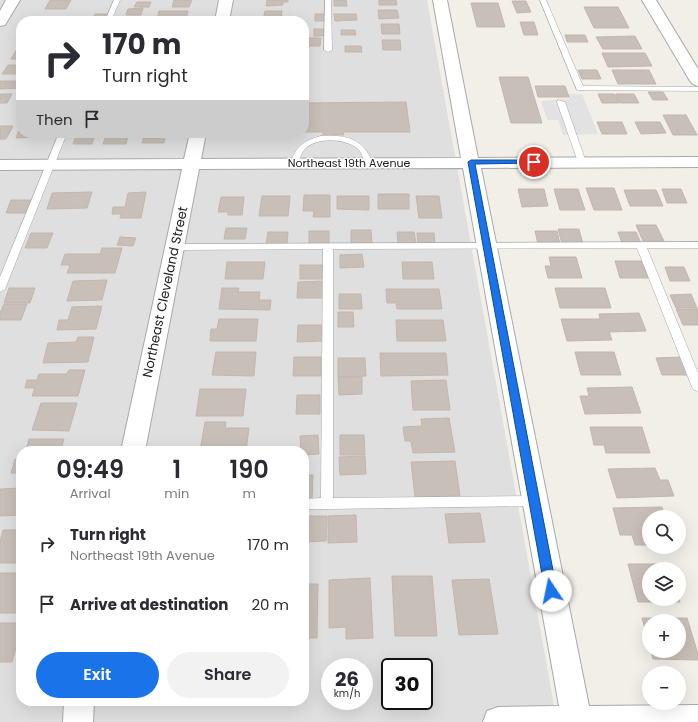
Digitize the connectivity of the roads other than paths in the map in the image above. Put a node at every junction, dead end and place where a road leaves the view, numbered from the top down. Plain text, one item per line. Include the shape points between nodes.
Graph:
1 (13, 0) edge
2 (117, 0) edge
3 (226, 0) edge
4 (328, 0) edge
5 (440, 0) edge
6 (543, 0) edge
7 (649, 0) edge
8 (110, 16) edge
9 (223, 16) edge
10 (0, 22) edge
11 (328, 50) dead end
12 (698, 81) edge
13 (698, 89) edge
14 (561, 102) dead end
15 (60, 138) edge
16 (197, 138) edge
17 (471, 162) junction
18 (582, 162) junction
19 (698, 162) edge
20 (192, 164) junction
21 (294, 164) junction
22 (369, 164) junction
23 (0, 165) edge
24 (49, 165) junction
25 (698, 245) edge
26 (641, 246) junction
27 (173, 247) junction
28 (328, 247) junction
29 (487, 247) junction
30 (0, 288) edge
31 (698, 387) edge
32 (134, 446) edge
33 (534, 501) junction
34 (309, 504) edge
35 (327, 504) junction
36 (79, 706) edge
37 (698, 720) edge
38 (577, 721) edge
39 (78, 722) edge
40 (498, 722) edge

1 - 10 street
2 - 8 lane
3 - 9 street
4 - 11 lane
5 - 17 street
6 - 13 lane via 580,88
7 - 12 street
14 - 18 lane
15 - 24 lane
16 - 20 street, Northeast Cleveland Street
17 - 18 street, Northeast 19th Avenue
17 - 22 street, Northeast 19th Avenue
17 - 29 street
18 - 19 street, Northeast 19th Avenue
20 - 21 street, Northeast 19th Avenue
20 - 24 street, Northeast 19th Avenue
20 - 27 street, Northeast Cleveland Street
21 - 22 street, Northeast 19th Avenue
21 - 22 lane via 301,148 309,143 341,138 362,148
23 - 24 street, Northeast 19th Avenue
24 - 30 lane
25 - 26 lane
26 - 29 lane
26 - 31 lane
27 - 28 lane
27 - 32 street, Northeast Cleveland Street
28 - 29 lane
28 - 35 lane
29 - 33 street
33 - 35 lane
33 - 38 street
34 - 35 lane
36 - 39 street
37 - 38 street
38 - 40 street

